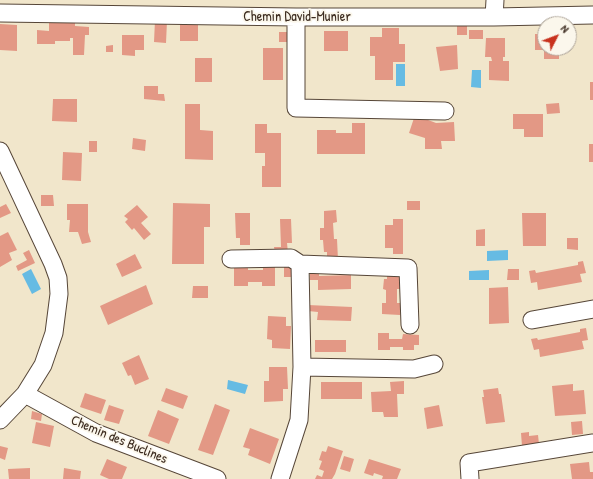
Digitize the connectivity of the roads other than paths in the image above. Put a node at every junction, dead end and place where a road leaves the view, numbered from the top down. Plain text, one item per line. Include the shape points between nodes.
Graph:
1 (495, 0) edge
2 (0, 13) edge
3 (593, 15) edge
4 (296, 17) junction
5 (494, 17) junction
6 (445, 111) dead end
7 (0, 151) edge
8 (231, 258) dead end
9 (300, 264) junction
10 (593, 309) edge
11 (532, 320) dead end
12 (410, 326) dead end
13 (434, 364) dead end
14 (302, 367) junction
15 (25, 394) junction
16 (0, 420) edge
17 (593, 443) edge
18 (217, 479) edge
19 (280, 479) edge
20 (470, 479) edge

1 - 5 street
2 - 4 street, Chemin David-Munier
3 - 5 street, Chemin David-Munier
4 - 5 street, Chemin David-Munier
4 - 6 street via 296,108
7 - 15 street via 53,264 59,285 58,312 52,340 43,365
8 - 9 street via 292,258
9 - 12 street via 408,268
9 - 14 street
10 - 11 street
13 - 14 street via 414,369
14 - 19 street via 299,420
15 - 16 street
15 - 18 street, Chemin des Buclines via 96,433
17 - 20 street via 469,463

